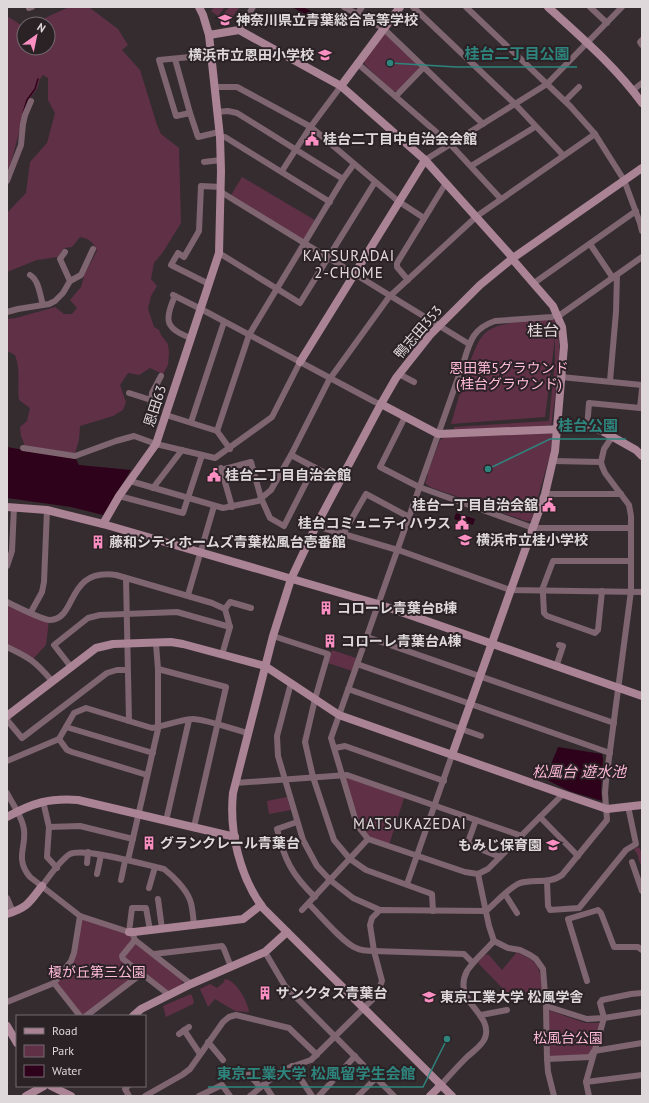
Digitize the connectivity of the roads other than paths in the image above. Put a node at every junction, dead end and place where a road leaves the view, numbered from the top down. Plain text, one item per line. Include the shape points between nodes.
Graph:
1 (29, 7) edge
2 (32, 7) edge
3 (200, 7) edge
4 (253, 7) edge
5 (344, 7) edge
6 (362, 7) edge
7 (400, 7) edge
8 (413, 7) edge
9 (466, 7) edge
10 (548, 7) edge
11 (590, 7) edge
12 (622, 7) edge
13 (357, 14) junction
14 (606, 23) junction
15 (383, 28) junction
16 (240, 30) junction
17 (209, 35) junction
18 (642, 40) edge
19 (587, 43) junction
20 (642, 45) edge
21 (211, 55) junction
22 (175, 59) junction
23 (357, 63) junction
24 (424, 67) junction
25 (642, 83) edge
26 (547, 84) junction
27 (341, 86) junction
28 (215, 87) junction
29 (579, 87) dead end
30 (633, 90) junction
31 (396, 96) junction
32 (31, 101) dead end
33 (565, 101) junction
34 (642, 103) edge
35 (515, 104) junction
36 (190, 112) junction
37 (217, 112) junction
38 (483, 124) junction
39 (535, 126) junction
40 (311, 127) junction
41 (595, 134) junction
42 (220, 135) junction
43 (450, 144) junction
44 (296, 150) junction
45 (563, 155) junction
46 (207, 160) dead end
47 (221, 160) junction
48 (425, 160) junction
49 (354, 164) junction
50 (471, 166) junction
51 (642, 168) edge
52 (282, 171) junction
53 (343, 179) junction
54 (624, 180) junction
55 (7, 181) edge
56 (375, 182) junction
57 (446, 182) junction
58 (221, 190) junction
59 (501, 199) junction
60 (398, 201) junction
61 (330, 202) junction
62 (636, 211) junction
63 (477, 216) junction
64 (424, 218) junction
65 (642, 231) edge
66 (305, 243) junction
67 (590, 244) junction
68 (93, 249) dead end
69 (65, 252) dead end
70 (219, 254) junction
71 (642, 257) edge
72 (328, 258) junction
73 (513, 258) junction
74 (354, 274) junction
75 (30, 275) dead end
76 (615, 276) junction
77 (408, 280) junction
78 (70, 281) junction
79 (534, 283) junction
80 (209, 284) junction
81 (277, 290) junction
82 (391, 296) junction
83 (43, 306) junction
84 (201, 309) junction
85 (7, 312) edge
86 (557, 314) junction
87 (224, 322) junction
88 (439, 325) junction
89 (249, 335) junction
90 (191, 338) junction
91 (469, 344) junction
92 (300, 362) junction
93 (399, 374) junction
94 (161, 376) dead end
95 (561, 377) junction
96 (332, 379) junction
97 (610, 381) junction
98 (414, 382) dead end
99 (642, 385) edge
100 (642, 389) edge
101 (129, 394) dead end
102 (151, 400) junction
103 (381, 404) junction
104 (166, 415) junction
105 (405, 417) junction
106 (191, 422) junction
107 (147, 423) dead end
108 (587, 428) junction
109 (556, 429) junction
110 (217, 431) junction
111 (438, 434) junction
112 (612, 437) junction
113 (156, 444) junction
114 (23, 448) dead end
115 (230, 449) junction
116 (182, 450) junction
117 (642, 454) edge
118 (202, 455) junction
119 (291, 455) junction
120 (553, 461) junction
121 (601, 462) junction
122 (314, 467) junction
123 (340, 480) junction
124 (130, 481) junction
125 (419, 487) junction
126 (153, 488) junction
127 (545, 494) junction
128 (621, 494) junction
129 (119, 496) junction
130 (261, 498) junction
131 (188, 499) junction
132 (214, 506) junction
133 (11, 507) edge
134 (232, 508) junction
135 (47, 510) junction
136 (409, 516) junction
137 (103, 524) junction
138 (316, 526) junction
139 (533, 528) junction
140 (631, 528) junction
141 (343, 534) junction
142 (397, 550) junction
143 (200, 552) junction
144 (631, 561) junction
145 (7, 566) edge
146 (126, 578) junction
147 (291, 579) junction
148 (510, 590) junction
149 (542, 590) junction
150 (602, 591) junction
151 (631, 591) junction
152 (642, 592) edge
153 (188, 595) junction
154 (7, 602) edge
155 (378, 604) junction
156 (251, 608) dead end
157 (225, 609) junction
158 (31, 612) junction
159 (126, 614) junction
160 (230, 627) junction
161 (273, 636) junction
162 (367, 637) junction
163 (127, 644) junction
164 (156, 644) junction
165 (492, 644) junction
166 (563, 646) dead end
167 (7, 647) edge
168 (222, 655) junction
169 (357, 664) junction
170 (71, 666) junction
171 (265, 666) junction
172 (556, 666) junction
173 (158, 669) junction
174 (127, 670) junction
175 (480, 677) junction
176 (52, 681) junction
177 (291, 683) junction
178 (618, 687) junction
179 (348, 690) junction
180 (642, 696) edge
181 (315, 699) junction
182 (470, 705) junction
183 (339, 715) junction
184 (7, 716) edge
185 (7, 720) edge
186 (189, 720) junction
187 (129, 721) junction
188 (614, 723) junction
189 (217, 725) junction
190 (66, 727) junction
191 (158, 727) junction
192 (461, 729) junction
193 (247, 734) junction
194 (481, 736) dead end
195 (59, 739) junction
196 (335, 748) junction
197 (153, 753) junction
198 (610, 753) junction
199 (452, 755) junction
200 (7, 761) edge
201 (148, 775) junction
202 (342, 776) junction
203 (313, 777) junction
204 (284, 779) junction
205 (444, 781) junction
206 (235, 783) junction
207 (7, 793) edge
208 (563, 794) junction
209 (43, 802) junction
210 (642, 805) edge
211 (435, 806) junction
212 (628, 806) junction
213 (606, 809) junction
214 (17, 812) junction
215 (139, 814) junction
216 (7, 817) edge
217 (540, 817) junction
218 (476, 820) junction
219 (166, 821) junction
220 (297, 822) junction
221 (194, 826) junction
222 (50, 827) junction
223 (235, 836) junction
224 (522, 836) junction
225 (133, 839) junction
226 (368, 839) junction
227 (88, 852) junction
228 (101, 855) junction
229 (418, 856) junction
230 (500, 856) junction
231 (578, 856) junction
232 (350, 859) junction
233 (126, 860) junction
234 (632, 862) dead end
235 (87, 863) dead end
236 (155, 867) junction
237 (57, 868) junction
238 (97, 874) dead end
239 (478, 874) junction
240 (121, 880) dead end
241 (330, 880) junction
242 (547, 881) junction
243 (407, 884) junction
244 (42, 886) junction
245 (149, 888) dead end
246 (642, 891) edge
247 (505, 894) junction
248 (315, 897) junction
249 (7, 898) edge
250 (158, 899) dead end
251 (308, 904) junction
252 (261, 905) junction
253 (302, 910) dead end
254 (380, 910) junction
255 (486, 911) junction
256 (433, 912) junction
257 (10, 913) edge
258 (517, 913) dead end
259 (80, 916) junction
260 (194, 925) junction
261 (162, 929) junction
262 (150, 930) junction
263 (129, 932) junction
264 (287, 932) junction
265 (135, 940) junction
266 (494, 941) junction
267 (642, 950) edge
268 (374, 951) junction
269 (265, 952) junction
270 (154, 954) junction
271 (473, 963) junction
272 (231, 967) junction
273 (141, 974) junction
274 (587, 981) dead end
275 (54, 983) junction
276 (191, 984) junction
277 (642, 993) edge
278 (169, 995) junction
279 (7, 1002) edge
280 (546, 1006) junction
281 (364, 1008) junction
282 (507, 1010) dead end
283 (642, 1012) edge
284 (79, 1015) edge
285 (87, 1015) edge
286 (133, 1015) edge
287 (481, 1015) junction
288 (604, 1018) junction
289 (7, 1026) edge
290 (184, 1030) dead end
291 (335, 1037) junction
292 (16, 1041) edge
293 (208, 1042) junction
294 (642, 1043) edge
295 (594, 1051) junction
296 (200, 1054) junction
297 (317, 1055) junction
298 (355, 1056) junction
299 (546, 1059) junction
300 (224, 1060) dead end
301 (292, 1066) junction
302 (249, 1074) dead end
303 (642, 1075) edge
304 (376, 1078) junction
305 (586, 1082) junction
306 (441, 1085) junction
307 (262, 1086) junction
308 (42, 1087) edge
309 (54, 1087) edge
310 (126, 1087) edge
311 (26, 1096) edge
312 (72, 1096) edge
313 (129, 1096) edge
314 (145, 1096) edge
315 (199, 1096) edge
316 (230, 1096) edge
317 (250, 1096) edge
318 (272, 1096) edge
319 (312, 1096) edge
320 (319, 1096) edge
321 (358, 1096) edge
322 (394, 1096) edge
323 (430, 1096) edge
324 (452, 1096) edge
325 (554, 1096) edge
326 (589, 1096) edge

1 - 2 street
3 - 17 street, 恩田63
4 - 16 street
5 - 13 street
6 - 13 street
7 - 15 street
8 - 35 street
9 - 26 street
10 - 19 street
11 - 14 street
12 - 14 street
13 - 15 street
14 - 19 street
15 - 23 street
15 - 24 street
16 - 17 street
16 - 27 street
17 - 21 street, 恩田63
18 - 20 street
19 - 26 street
19 - 30 street
21 - 22 street
21 - 28 street, 恩田63
22 - 36 street
22 - 36 street via 159,60 176,116
23 - 27 street
23 - 31 street
24 - 31 street
24 - 38 street
25 - 30 street
26 - 33 street
26 - 35 street
27 - 40 street
27 - 48 street
28 - 37 street, 恩田63
28 - 40 street via 237,87
29 - 33 street
30 - 34 street
31 - 43 street
32 - 55 street via 23,124 21,146
33 - 41 street
35 - 38 street
35 - 39 street
36 - 42 street via 198,137
37 - 42 street, 恩田63
37 - 44 street via 228,111 237,114
38 - 43 street
39 - 45 street
39 - 50 street
40 - 44 street
40 - 49 street
41 - 45 street
41 - 54 street
42 - 47 street, 恩田63
42 - 52 street
43 - 48 street
43 - 50 street
44 - 52 street
44 - 53 street
45 - 59 street
46 - 47 street
47 - 58 street, 恩田63
48 - 57 street
48 - 60 street
49 - 53 street
49 - 56 street
50 - 59 street
51 - 54 street, 鴨志田353 / 鴨志田353
52 - 61 street
53 - 61 street
54 - 62 street
54 - 73 street, 鴨志田353 / 鴨志田353
56 - 60 street
56 - 72 street
57 - 63 street
57 - 64 street
58 - 66 street
58 - 70 street, 恩田63
58 - 80 street via 201,186 199,231 184,257 178,253 171,265
59 - 63 street
60 - 64 street
60 - 74 street
61 - 66 street
62 - 65 street
62 - 67 street
63 - 73 street
63 - 77 street
64 - 77 street via 396,263
66 - 72 street
66 - 81 street
67 - 76 street
67 - 79 street
68 - 78 street via 81,275
69 - 78 street via 60,259
70 - 80 street, 恩田63
70 - 81 street
71 - 76 street
72 - 74 street
72 - 81 street via 300,303
73 - 79 street
73 - 88 street, 鴨志田353 / 鴨志田353 via 480,285
74 - 82 street
74 - 92 street
75 - 83 street via 34,277
76 - 86 street via 560,315
76 - 97 street via 616,312
77 - 82 street
78 - 83 street via 55,301
79 - 86 street
80 - 84 street, 恩田63 / 恩田63
81 - 89 street
82 - 88 street
82 - 96 street
83 - 85 street
84 - 87 street
84 - 90 street, 恩田63 / 恩田63
84 - 90 street via 174,296 169,311 171,327
86 - 91 street via 552,317 495,320 477,330
86 - 95 street via 563,340
87 - 89 street
87 - 106 street
88 - 91 street
88 - 93 street, 鴨志田353 / 鴨志田353
89 - 92 street
89 - 110 street
90 - 104 street, 恩田63 / 恩田63
91 - 111 street
92 - 96 street
92 - 115 street via 272,417
93 - 98 street
93 - 103 street, 鴨志田353 / 鴨志田353
94 - 102 street
95 - 97 street
95 - 109 street
96 - 103 street
96 - 119 street via 329,380
97 - 99 street
100 - 108 street via 640,408 589,403
101 - 102 street
102 - 107 street
103 - 105 street
103 - 123 street, 鴨志田353 / 鴨志田353
104 - 106 street
104 - 113 street, 恩田63 / 恩田63
105 - 111 street
105 - 125 street via 380,466
106 - 110 street
108 - 109 street
108 - 112 street via 597,429
109 - 111 street
109 - 120 street
110 - 115 street
111 - 125 street
112 - 117 street
112 - 121 street via 604,449
113 - 114 street via 134,436 75,456
113 - 116 street
113 - 124 street, 恩田63 / 恩田63
115 - 118 street via 217,459
116 - 118 street
116 - 126 street
118 - 131 street
119 - 122 street
119 - 130 street via 271,490
120 - 121 street
120 - 127 street
121 - 128 street via 605,473
122 - 123 street
122 - 130 street via 284,526 270,518
123 - 138 street, 鴨志田353 / 鴨志田353
124 - 126 street
124 - 129 street, 恩田63 / 恩田63
125 - 136 street
125 - 139 street
126 - 131 street
127 - 128 street
127 - 139 street
128 - 140 street via 629,505
129 - 131 street via 183,514
129 - 137 street, 恩田63 / 恩田63
130 - 134 street
130 - 134 street via 251,462 221,469
131 - 132 street
132 - 134 street
132 - 143 street
133 - 135 street
133 - 145 street via 12,551
135 - 137 street
135 - 158 street via 44,582 42,592
136 - 141 street via 366,494
136 - 142 street
137 - 143 street
138 - 141 street
138 - 147 street, 鴨志田353 / 鴨志田353
139 - 140 street
139 - 148 street
140 - 144 street
141 - 142 street
142 - 148 street
142 - 155 street
143 - 147 street
143 - 153 street
144 - 149 street via 553,561
144 - 151 street
146 - 153 street
146 - 158 street via 105,573 87,579 77,589 63,615 55,619 49,620
146 - 159 street
147 - 155 street
147 - 161 street, 鴨志田353
148 - 149 street
148 - 165 street
149 - 150 street
149 - 150 street via 544,613 547,616 595,633 598,630
150 - 151 street
151 - 152 street
151 - 178 street
153 - 157 street
154 - 158 street
155 - 162 street
155 - 165 street
156 - 157 street via 230,602
157 - 160 street
159 - 160 street via 177,612
159 - 163 street
159 - 170 street via 100,614 88,618 54,645
160 - 168 street
161 - 171 street, 鴨志田353
161 - 181 street via 328,654
162 - 169 street
162 - 175 street
163 - 164 street
163 - 170 street via 96,648
163 - 174 street
164 - 168 street via 171,642
164 - 173 street
165 - 172 street
165 - 175 street
166 - 172 street
167 - 176 street via 39,665
168 - 171 street
169 - 179 street
169 - 182 street
170 - 176 street
171 - 177 street
171 - 193 street, 鴨志田353
172 - 178 street
173 - 189 street via 226,687
173 - 191 street
174 - 185 street via 107,673 22,738
174 - 187 street
175 - 182 street
175 - 188 street
176 - 184 street
177 - 181 street
177 - 204 street via 277,736 278,756
178 - 180 street
178 - 188 street
179 - 183 street
179 - 192 street
181 - 183 street
181 - 203 street via 305,742
182 - 192 street
182 - 198 street
183 - 196 street via 331,738
183 - 199 street
186 - 189 street
186 - 191 street
186 - 219 street
187 - 190 street via 86,708 74,713
187 - 191 street via 152,728
188 - 198 street
189 - 193 street
189 - 221 street
190 - 195 street
190 - 197 street
191 - 197 street
192 - 194 street
192 - 199 street
193 - 206 street, 鴨志田353
195 - 200 street
195 - 201 street via 67,750
196 - 202 street
196 - 205 street via 345,746
197 - 201 street
198 - 213 street
199 - 205 street
199 - 208 street
201 - 215 street
202 - 203 street
202 - 211 street via 347,775
202 - 226 street via 357,825
203 - 204 street
203 - 232 street via 334,840
204 - 206 street
204 - 220 street
205 - 211 street
206 - 223 street, 鴨志田353 via 231,810
207 - 214 street
208 - 213 street
208 - 217 street
209 - 214 street
209 - 215 street via 56,799 78,800
209 - 222 street
210 - 212 street
211 - 218 street
211 - 229 street
212 - 213 street
212 - 242 street via 636,844 626,850 579,908 550,910
213 - 231 street via 607,820
214 - 216 street
214 - 244 street via 24,825 22,860 25,872
215 - 219 street
215 - 225 street
217 - 224 street
217 - 231 street
218 - 224 street
218 - 230 street via 468,842
219 - 221 street
220 - 241 street via 317,866
220 - 248 street via 277,829 282,851 292,871
221 - 223 street
222 - 225 street via 80,826
222 - 237 street via 47,857
223 - 252 street, 鴨志田353 via 244,874
224 - 230 street
225 - 233 street
226 - 229 street
226 - 232 street
227 - 228 street
227 - 235 street
227 - 237 street via 78,851 71,854
228 - 233 street
228 - 238 street
229 - 239 street
229 - 243 street
230 - 239 street via 488,869
231 - 242 street via 562,875
232 - 241 street
232 - 243 street via 366,870
233 - 236 street
233 - 240 street
234 - 246 street
236 - 245 street
236 - 260 street via 168,872 185,891 190,900
237 - 244 street
239 - 255 street
241 - 248 street
241 - 254 street via 353,898
242 - 247 street via 521,883
243 - 256 street via 432,894
244 - 257 street via 28,905
244 - 259 street
247 - 255 street
247 - 258 street
248 - 251 street
249 - 257 street
250 - 261 street
251 - 253 street
251 - 268 street via 354,948
252 - 260 street via 243,919
252 - 264 street, 鴨志田353
254 - 256 street
254 - 268 street via 372,918 370,925
255 - 256 street
255 - 266 street
259 - 263 street
259 - 275 street via 71,961
260 - 261 street
261 - 262 street
262 - 263 street
262 - 263 street via 146,908 132,908
263 - 265 street
264 - 269 street
264 - 281 street, 鴨志田353
265 - 270 street
265 - 273 street via 122,956
266 - 271 street
266 - 280 street via 536,959 543,969
267 - 274 street via 638,947 614,947 598,910 568,919
268 - 271 street via 464,954
268 - 281 street via 382,982 376,996
269 - 272 street
269 - 291 street via 285,986
270 - 272 street via 222,946
270 - 276 street
271 - 287 street via 466,973 464,990 468,1001
272 - 276 street
273 - 278 street
273 - 285 street
275 - 279 street
275 - 284 street
276 - 278 street
277 - 288 street via 602,1000 600,1003
278 - 286 street
280 - 288 street via 587,1019
280 - 299 street
281 - 291 street
281 - 306 street, 鴨志田353
282 - 287 street
283 - 288 street
287 - 306 street via 487,1028 485,1039
288 - 295 street
289 - 292 street
290 - 296 street
291 - 297 street
291 - 298 street
293 - 296 street
293 - 297 street via 223,1022 236,1015 289,1028
293 - 300 street
294 - 295 street
295 - 299 street via 590,1056
295 - 305 street
296 - 314 street via 182,1075
297 - 301 street via 311,1060
298 - 304 street
298 - 320 street
299 - 325 street
301 - 307 street via 282,1070
301 - 319 street
302 - 307 street
303 - 305 street
304 - 321 street
304 - 322 street
305 - 326 street
306 - 323 street
306 - 324 street, 鴨志田353
307 - 317 street
307 - 318 street
308 - 311 street
309 - 312 street
310 - 313 street
315 - 316 street via 222,1085

